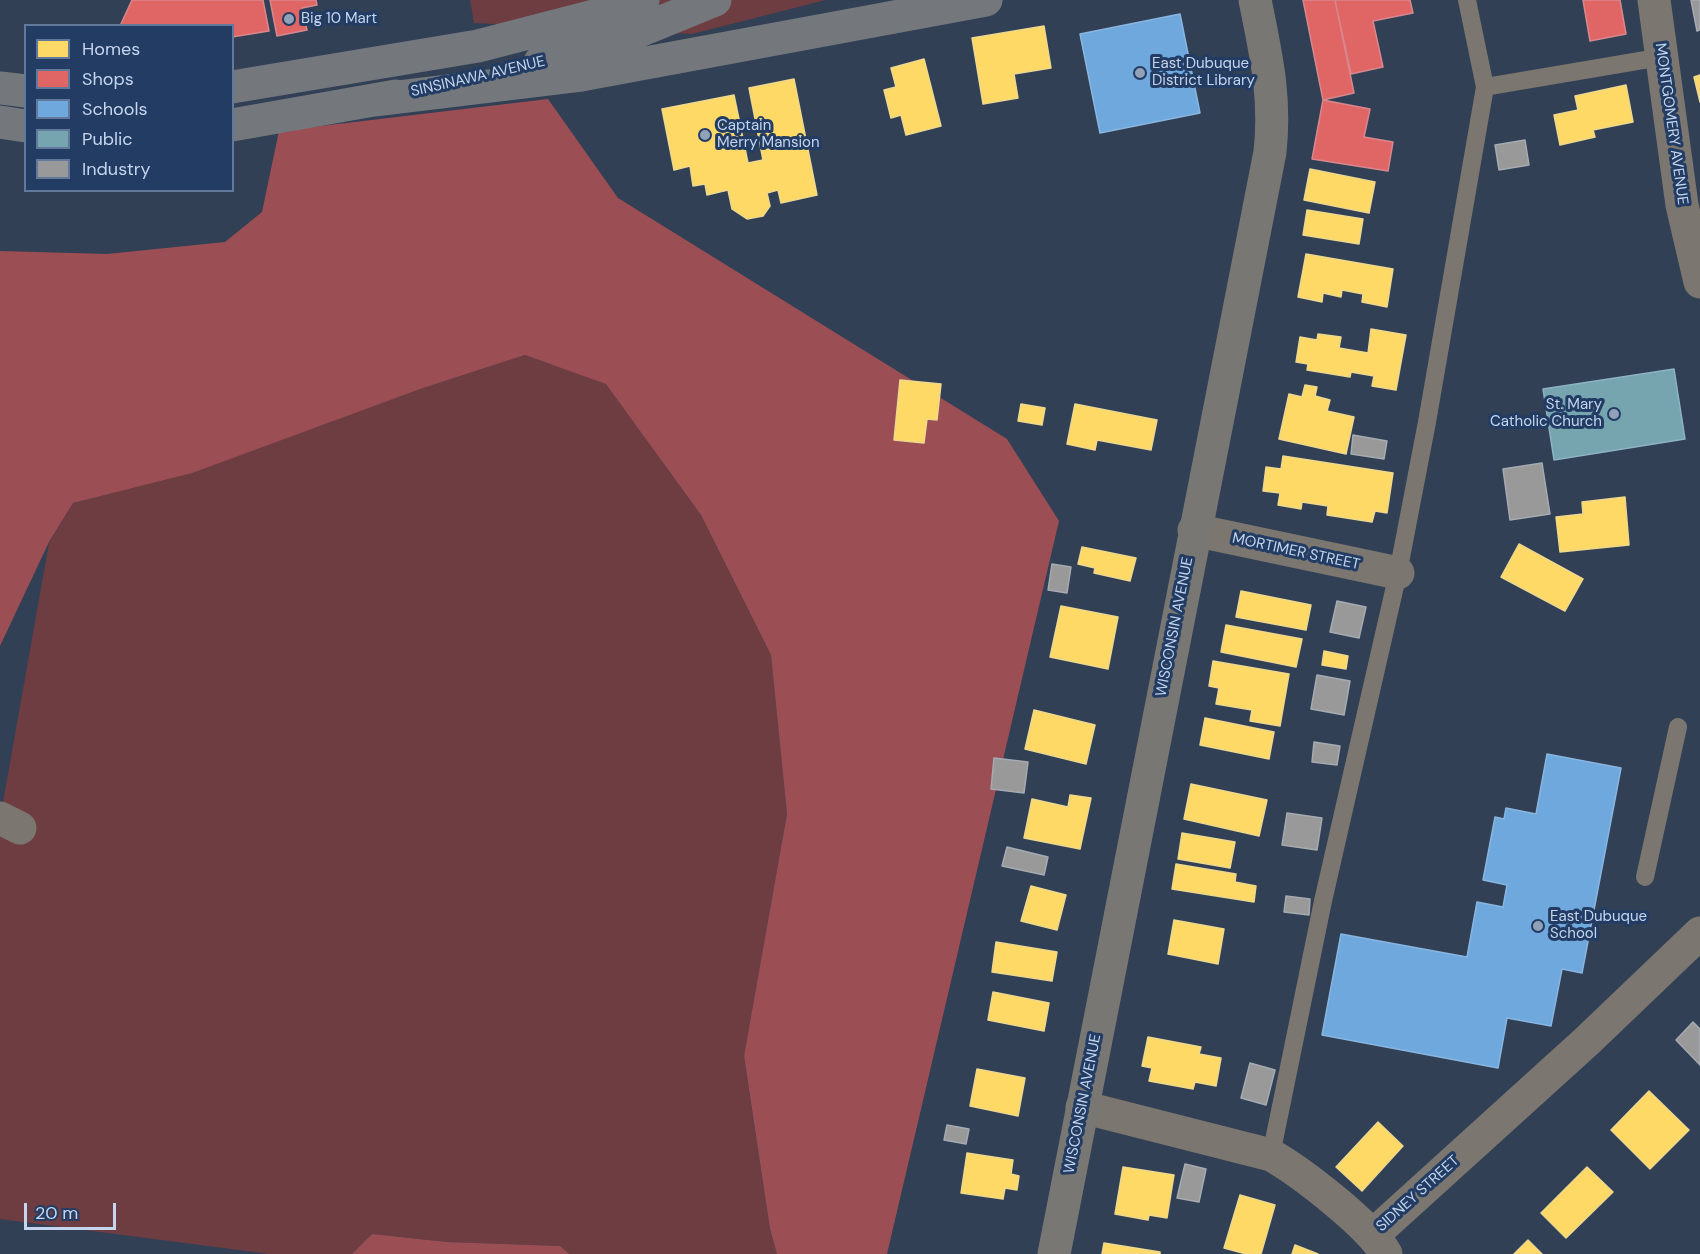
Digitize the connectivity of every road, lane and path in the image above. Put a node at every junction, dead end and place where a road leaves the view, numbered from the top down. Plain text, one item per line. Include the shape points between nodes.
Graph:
1 (643, 0) edge
2 (715, 0) edge
3 (986, 0) edge
4 (1255, 0) edge
5 (1467, 0) edge
6 (1654, 0) edge
7 (1662, 57) junction
8 (349, 68) junction
9 (234, 87) edge
10 (1485, 87) junction
11 (0, 88) edge
12 (24, 91) edge
13 (363, 102) junction
14 (0, 122) edge
15 (234, 125) edge
16 (24, 126) edge
17 (1700, 282) edge
18 (1194, 530) junction
19 (1398, 573) junction
20 (1678, 727) dead end
21 (1645, 877) dead end
22 (1700, 933) edge
23 (1082, 1107) junction
24 (1271, 1155) junction
25 (1379, 1244) edge
26 (1054, 1254) edge

1 - 8 highway, SINSINAWA AVENUE via 478,46
2 - 13 highway, SINSINAWA AVENUE via 605,45 487,77
3 - 13 highway via 581,75
4 - 18 main road, WISCONSIN AVENUE via 1274,118
5 - 10 lane
6 - 7 street, MONTGOMERY AVENUE
7 - 10 lane
7 - 17 street, MONTGOMERY AVENUE via 1682,205
8 - 9 highway, SINSINAWA AVENUE
8 - 13 lane
10 - 19 lane
11 - 12 highway
13 - 15 highway, SINSINAWA AVENUE
14 - 16 highway
18 - 19 street, MORTIMER STREET
18 - 23 main road, WISCONSIN AVENUE
19 - 24 lane via 1323,900
20 - 21 lane
22 - 25 street, SIDNEY STREET
23 - 24 street, SIDNEY STREET
23 - 26 main road, WISCONSIN AVENUE
24 - 25 street, SIDNEY STREET via 1288,1165

